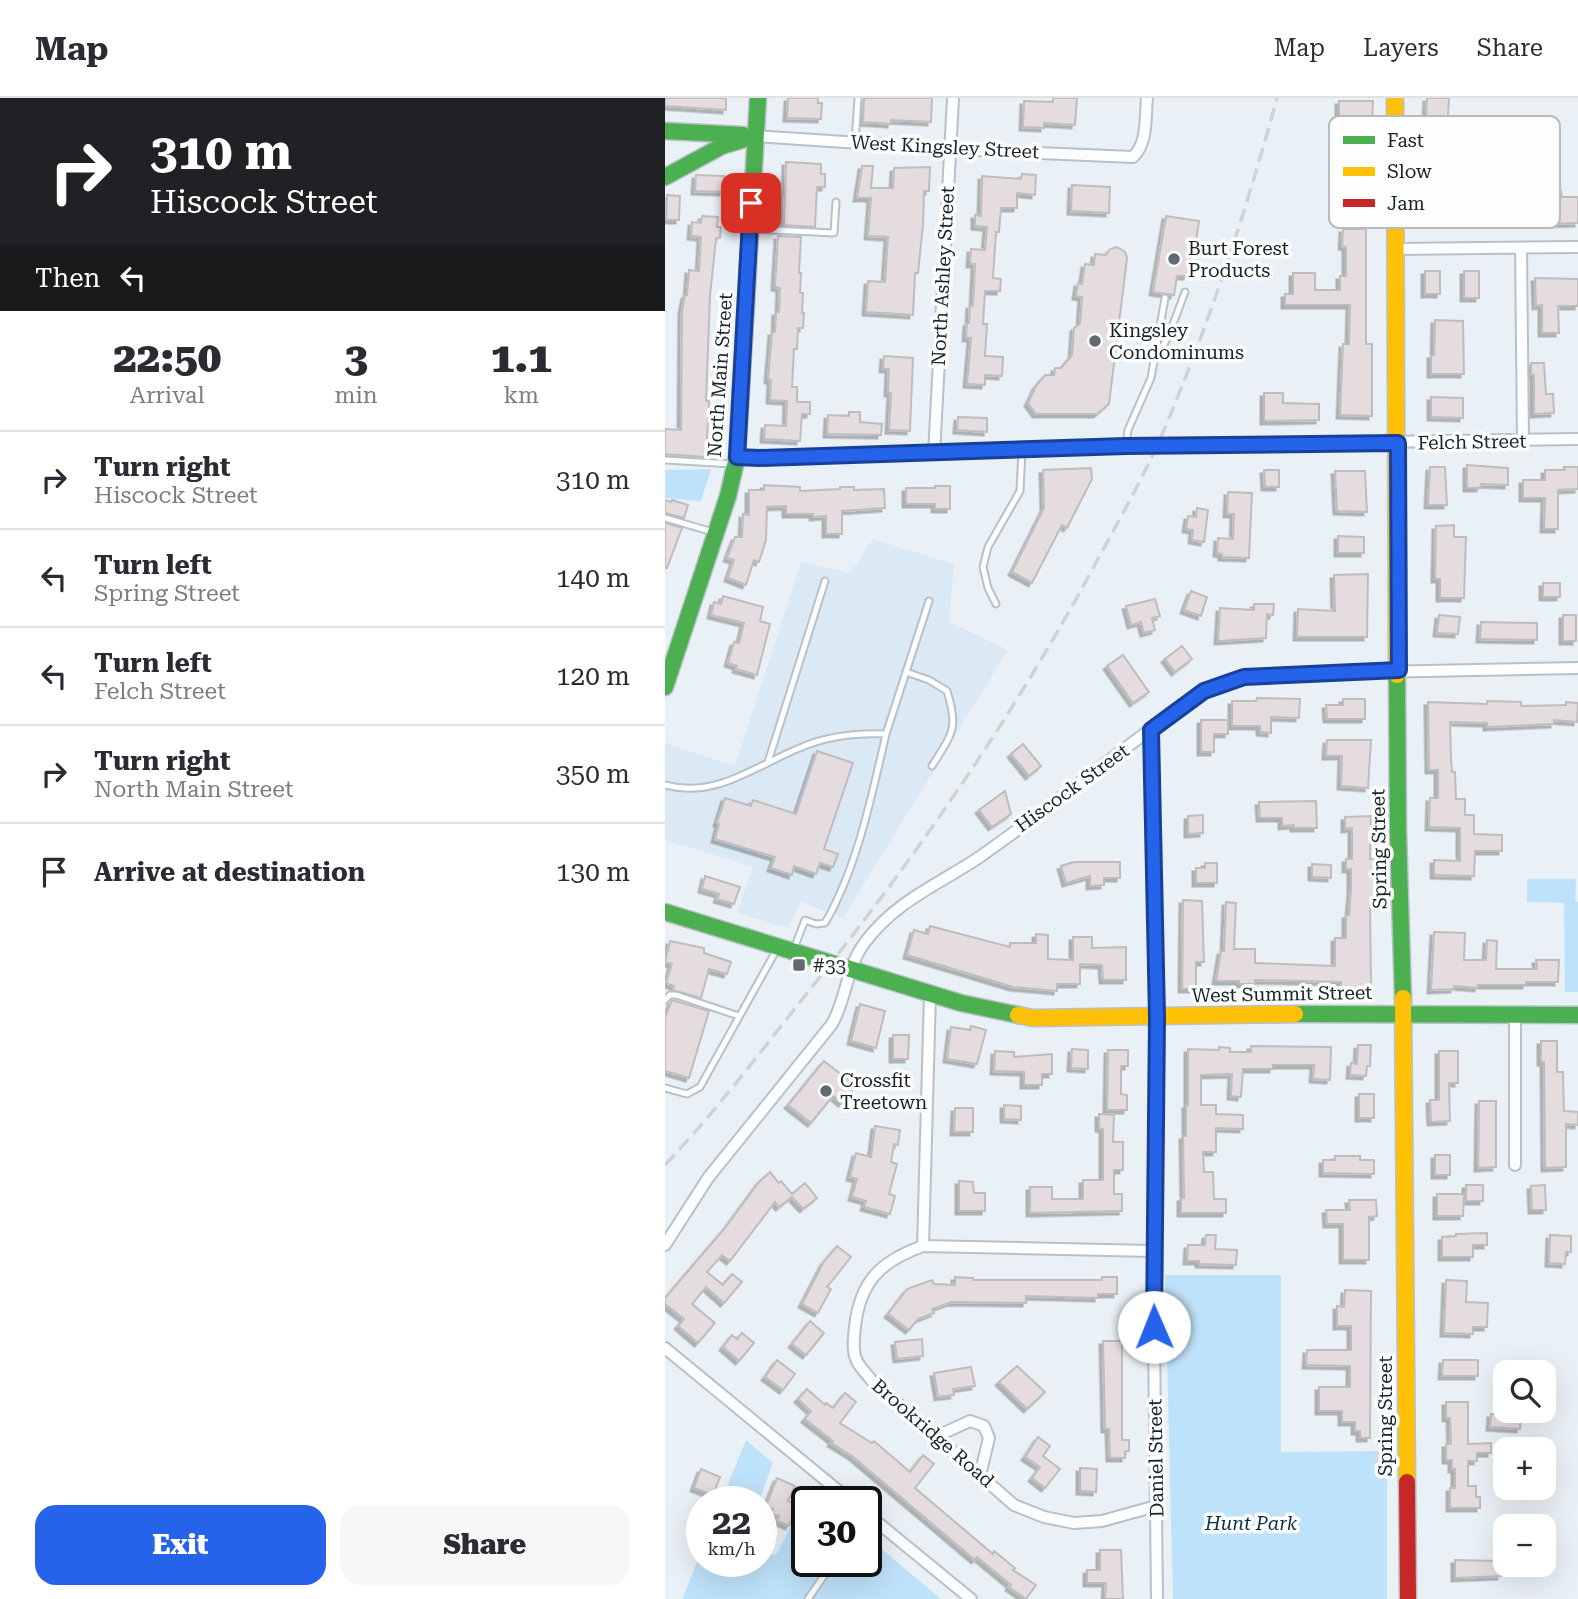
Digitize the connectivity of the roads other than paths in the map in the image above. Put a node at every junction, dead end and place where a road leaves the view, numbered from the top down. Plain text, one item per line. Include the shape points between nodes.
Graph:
1 (758, 98) edge
2 (858, 98) edge
3 (953, 98) edge
4 (1147, 98) edge
5 (1395, 98) edge
6 (1395, 116) edge
7 (665, 131) edge
8 (755, 136) junction
9 (855, 142) junction
10 (950, 149) junction
11 (665, 177) edge
12 (836, 202) dead end
13 (1395, 228) edge
14 (750, 229) junction
15 (1578, 247) edge
16 (1521, 248) junction
17 (1395, 249) junction
18 (1185, 292) dead end
19 (1165, 298) dead end
20 (1154, 363) junction
21 (1578, 439) edge
22 (1523, 441) junction
23 (1398, 443) junction
24 (1126, 446) junction
25 (1022, 451) junction
26 (935, 454) junction
27 (665, 460) edge
28 (736, 461) junction
29 (665, 518) edge
30 (716, 532) junction
31 (825, 580) dead end
32 (929, 600) dead end
33 (996, 604) dead end
34 (1578, 668) edge
35 (1399, 670) junction
36 (906, 672) junction
37 (665, 687) edge
38 (1151, 730) junction
39 (887, 734) junction
40 (768, 762) junction
41 (932, 766) dead end
42 (665, 785) edge
43 (665, 912) edge
44 (786, 948) junction
45 (851, 968) junction
46 (930, 994) junction
47 (665, 1000) edge
48 (1404, 1013) junction
49 (1515, 1015) junction
50 (1578, 1015) edge
51 (739, 1016) junction
52 (1157, 1017) junction
53 (665, 1088) edge
54 (1515, 1165) dead end
55 (665, 1245) edge
56 (923, 1246) junction
57 (1153, 1251) junction
58 (665, 1348) edge
59 (935, 1437) junction
60 (980, 1475) junction
61 (833, 1486) edge
62 (1156, 1506) junction
63 (882, 1528) edge
64 (823, 1577) edge
65 (808, 1599) edge
66 (971, 1599) edge
67 (1157, 1599) edge
68 (1408, 1599) edge

1 - 8 street, North Main Street
2 - 9 lane
3 - 10 street, North Ashley Street
4 - 10 street, West Kingsley Street via 1143,142 1135,155
5 - 6 street, Spring Street
7 - 8 street
8 - 9 street, West Kingsley Street
8 - 11 street via 722,146
8 - 14 street, North Main Street
9 - 10 street, West Kingsley Street
10 - 26 street, North Ashley Street
12 - 14 lane via 834,233
13 - 17 street, Spring Street
14 - 28 street, North Main Street
15 - 16 street
16 - 17 street
16 - 22 street
17 - 23 street, Spring Street
18 - 20 lane
19 - 20 lane
20 - 24 lane
21 - 22 street, Felch Street
22 - 23 street, Felch Street
23 - 24 street, Felch Street
23 - 35 street, Spring Street
24 - 25 street, Felch Street
25 - 26 street, Felch Street
25 - 33 lane via 1020,491 988,547 983,567
26 - 28 street, Felch Street
27 - 28 lane
28 - 30 street, North Main Street
29 - 30 lane
30 - 37 street, North Main Street
31 - 40 lane
32 - 36 lane
34 - 35 street, Hiscock Street
35 - 38 street, Hiscock Street via 1244,677 1204,691
35 - 48 street, Spring Street
36 - 39 lane
36 - 41 lane via 947,691 955,715 951,736
38 - 45 street, Hiscock Street via 979,857 891,914 863,944
38 - 52 street, Daniel Street
39 - 40 lane via 859,733 804,746
39 - 44 lane via 864,825 833,909 825,923 805,920
40 - 42 lane via 734,781 694,789
43 - 44 street, West Summit Street
44 - 45 street, West Summit Street
44 - 51 lane
45 - 46 street, West Summit Street
45 - 55 street, Hiscock Street via 832,1024 708,1178
46 - 52 street, West Summit Street via 1033,1018
46 - 56 street
47 - 51 lane via 676,995
48 - 49 street, West Summit Street
48 - 52 street, West Summit Street
48 - 68 street, Spring Street
49 - 50 street, West Summit Street
49 - 54 street
51 - 53 lane via 699,1087 687,1094
52 - 57 street, Daniel Street
56 - 57 street
56 - 59 street, Brookridge Road via 883,1265 870,1281 857,1308 855,1358 872,1381
57 - 62 street, Daniel Street
58 - 61 street
59 - 60 street, Brookridge Road
59 - 60 street via 969,1421 984,1426 989,1438
60 - 62 street, Brookridge Road via 1014,1505 1074,1523 1102,1521
62 - 67 street, Daniel Street
63 - 66 street
64 - 65 lane

